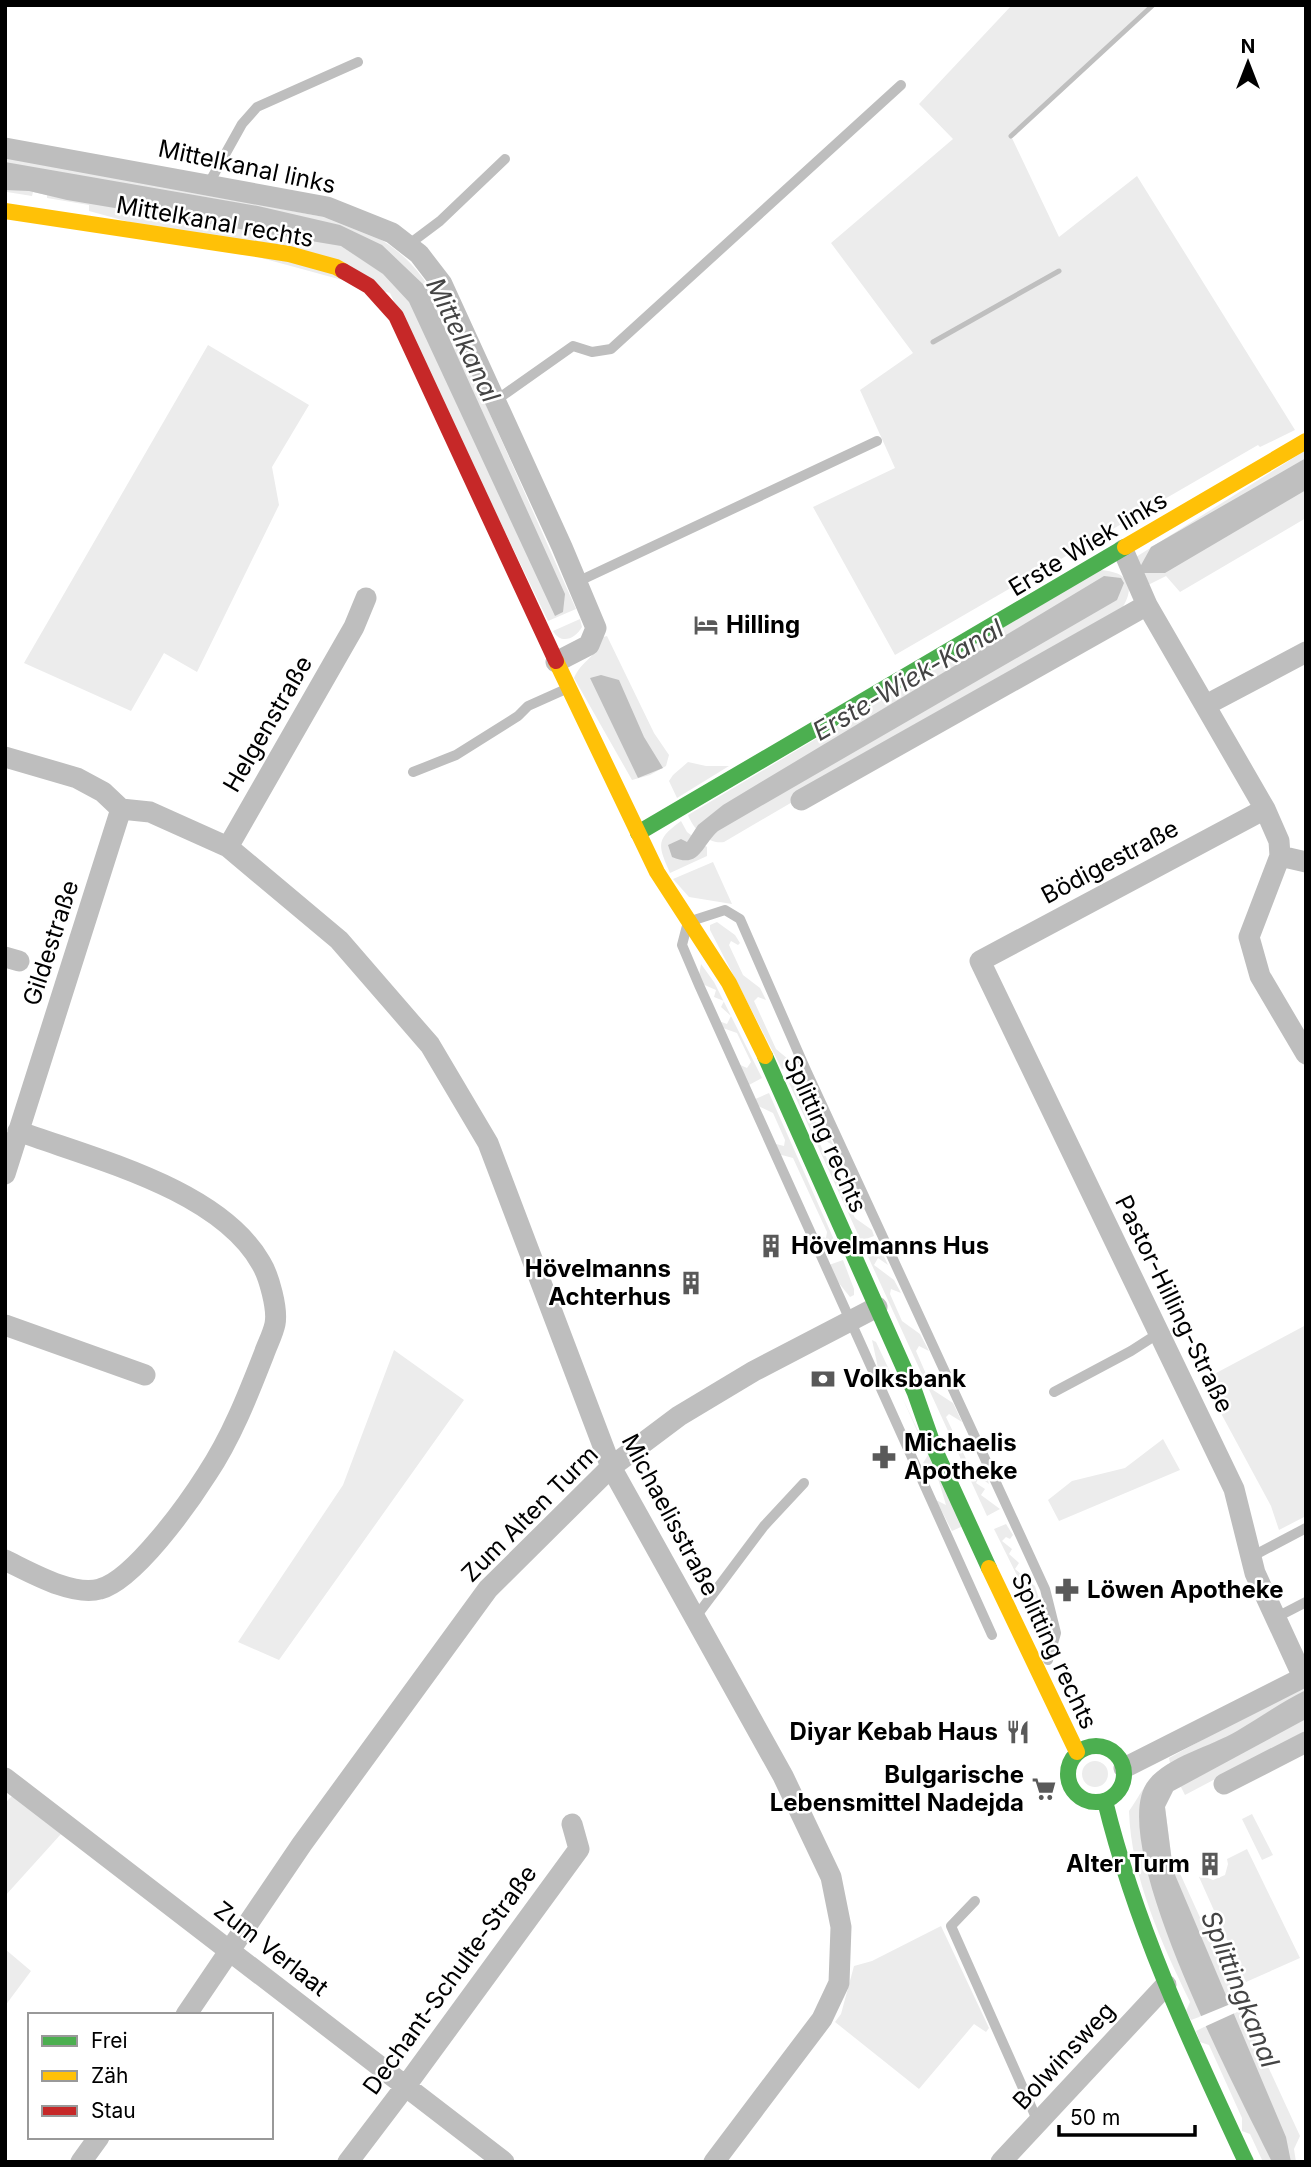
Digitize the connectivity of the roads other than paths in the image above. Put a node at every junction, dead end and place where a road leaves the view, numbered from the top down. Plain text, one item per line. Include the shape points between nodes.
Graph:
1 (358, 61) dead end
2 (901, 85) dead end
3 (5, 148) edge
4 (505, 159) dead end
5 (208, 185) junction
6 (5, 211) edge
7 (408, 245) junction
8 (495, 401) junction
9 (877, 441) dead end
10 (1306, 441) edge
11 (1123, 550) junction
12 (577, 582) junction
13 (366, 598) dead end
14 (1147, 605) junction
15 (1306, 652) edge
16 (556, 662) junction
17 (569, 688) junction
18 (1206, 705) junction
19 (5, 757) edge
20 (412, 772) dead end
21 (801, 800) dead end
22 (121, 809) junction
23 (1265, 809) junction
24 (638, 833) junction
25 (228, 846) junction
26 (1280, 856) junction
27 (1306, 862) edge
28 (688, 922) junction
29 (980, 961) joint
30 (1306, 1054) edge
31 (19, 1131) junction
32 (5, 1174) edge
33 (877, 1307) junction
34 (851, 1322) junction
35 (5, 1325) edge
36 (1159, 1333) junction
37 (145, 1375) dead end
38 (1054, 1392) dead end
39 (915, 1393) junction
40 (955, 1454) dead end
41 (611, 1467) junction
42 (804, 1483) dead end
43 (976, 1501) dead end
44 (1306, 1528) edge
45 (1251, 1557) junction
46 (5, 1560) edge
47 (1306, 1602) edge
48 (1277, 1617) junction
49 (695, 1618) junction
50 (992, 1635) dead end
51 (1048, 1660) junction
52 (1305, 1676) edge
53 (1306, 1742) edge
54 (1082, 1749) junction
55 (1124, 1768) junction
56 (5, 1777) edge
57 (1224, 1784) dead end
58 (1105, 1801) junction
59 (572, 1824) dead end
60 (975, 1901) dead end
61 (231, 1951) junction
62 (1166, 1985) junction
63 (187, 2013) edge
64 (405, 2087) junction
65 (1038, 2122) junction
66 (98, 2139) edge
67 (81, 2162) edge
68 (348, 2162) edge
69 (505, 2162) edge
70 (714, 2162) edge
71 (1001, 2162) edge
72 (1246, 2162) edge

1 - 5 lane via 257,107 242,124
2 - 8 lane via 611,349 592,352 573,346
3 - 5 street, Mittelkanal links
4 - 7 lane
5 - 7 street, Mittelkanal links via 327,207 392,233
6 - 16 main road, Mittelkanal rechts via 289,254 336,267 369,286 396,316 419,362
7 - 8 street, Mittelkanal links via 442,284
8 - 12 street, Mittelkanal links
9 - 12 lane
10 - 11 main road, Erste Wiek links
11 - 14 street
11 - 24 main road, Erste Wiek links
12 - 16 street, Mittelkanal links via 596,628 589,646
13 - 25 street, Helgenstraße via 354,627
14 - 18 street
14 - 21 street
15 - 18 street
16 - 17 main road, Splitting rechts
17 - 20 lane via 528,705 456,755
17 - 24 main road, Splitting rechts
18 - 23 street
19 - 22 street via 77,778 103,792
22 - 25 street, Michaelisstraße via 150,812
22 - 31 street, Gildestraße
23 - 26 street via 1279,841
23 - 29 street, Bödigestraße
24 - 28 main road, Splitting rechts
25 - 41 street, Michaelisstraße via 339,940 430,1045 488,1143
26 - 27 street
26 - 30 street via 1248,937 1259,976
28 - 33 main road, Splitting rechts via 751,1024
28 - 34 lane via 682,945
28 - 51 lane via 725,910 740,919 1045,1589 1056,1633
29 - 36 street, Pastor-Hilling-Straße
31 - 32 street, Gildestraße
31 - 46 street via 171,1187 206,1208 238,1233 261,1263 272,1292 275,1323 247,1399 208,1473 151,1549 122,1577 99,1590 67,1589
33 - 34 street, Zum Alten Turm
33 - 39 main road, Splitting rechts
34 - 41 street, Zum Alten Turm via 690,1409
34 - 50 lane
35 - 37 street
36 - 38 lane
36 - 45 street, Pastor-Hilling-Straße via 1234,1489
39 - 40 main road
39 - 54 main road, Splitting rechts via 935,1450 1034,1665
41 - 49 street, Michaelisstraße
41 - 61 street, Zum Alten Turm via 488,1589 302,1844
42 - 49 lane via 764,1526
43 - 51 main road
44 - 45 lane
45 - 48 street, Pastor-Hilling-Straße
47 - 48 lane
48 - 52 street, Pastor-Hilling-Straße
49 - 70 street, Michaelisstraße via 783,1776 831,1877 841,1927 839,1983 822,2019
51 - 54 main road
52 - 55 street
53 - 57 street
54 - 55 main road via 1106,1747
54 - 58 main road via 1068,1767 1070,1785 1082,1798
55 - 58 main road via 1121,1787
56 - 61 street, Zum Verlaat
58 - 62 main road via 1128,1886
59 - 64 street, Dechant-Schulte-Straße via 579,1849
60 - 65 lane via 951,1926
61 - 63 street, Zum Alten Turm
61 - 64 street, Zum Verlaat
62 - 65 street, Bolwinsweg
62 - 72 main road
64 - 68 street, Dechant-Schulte-Straße
64 - 69 street, Zum Verlaat
65 - 71 street, Bolwinsweg
66 - 67 street

